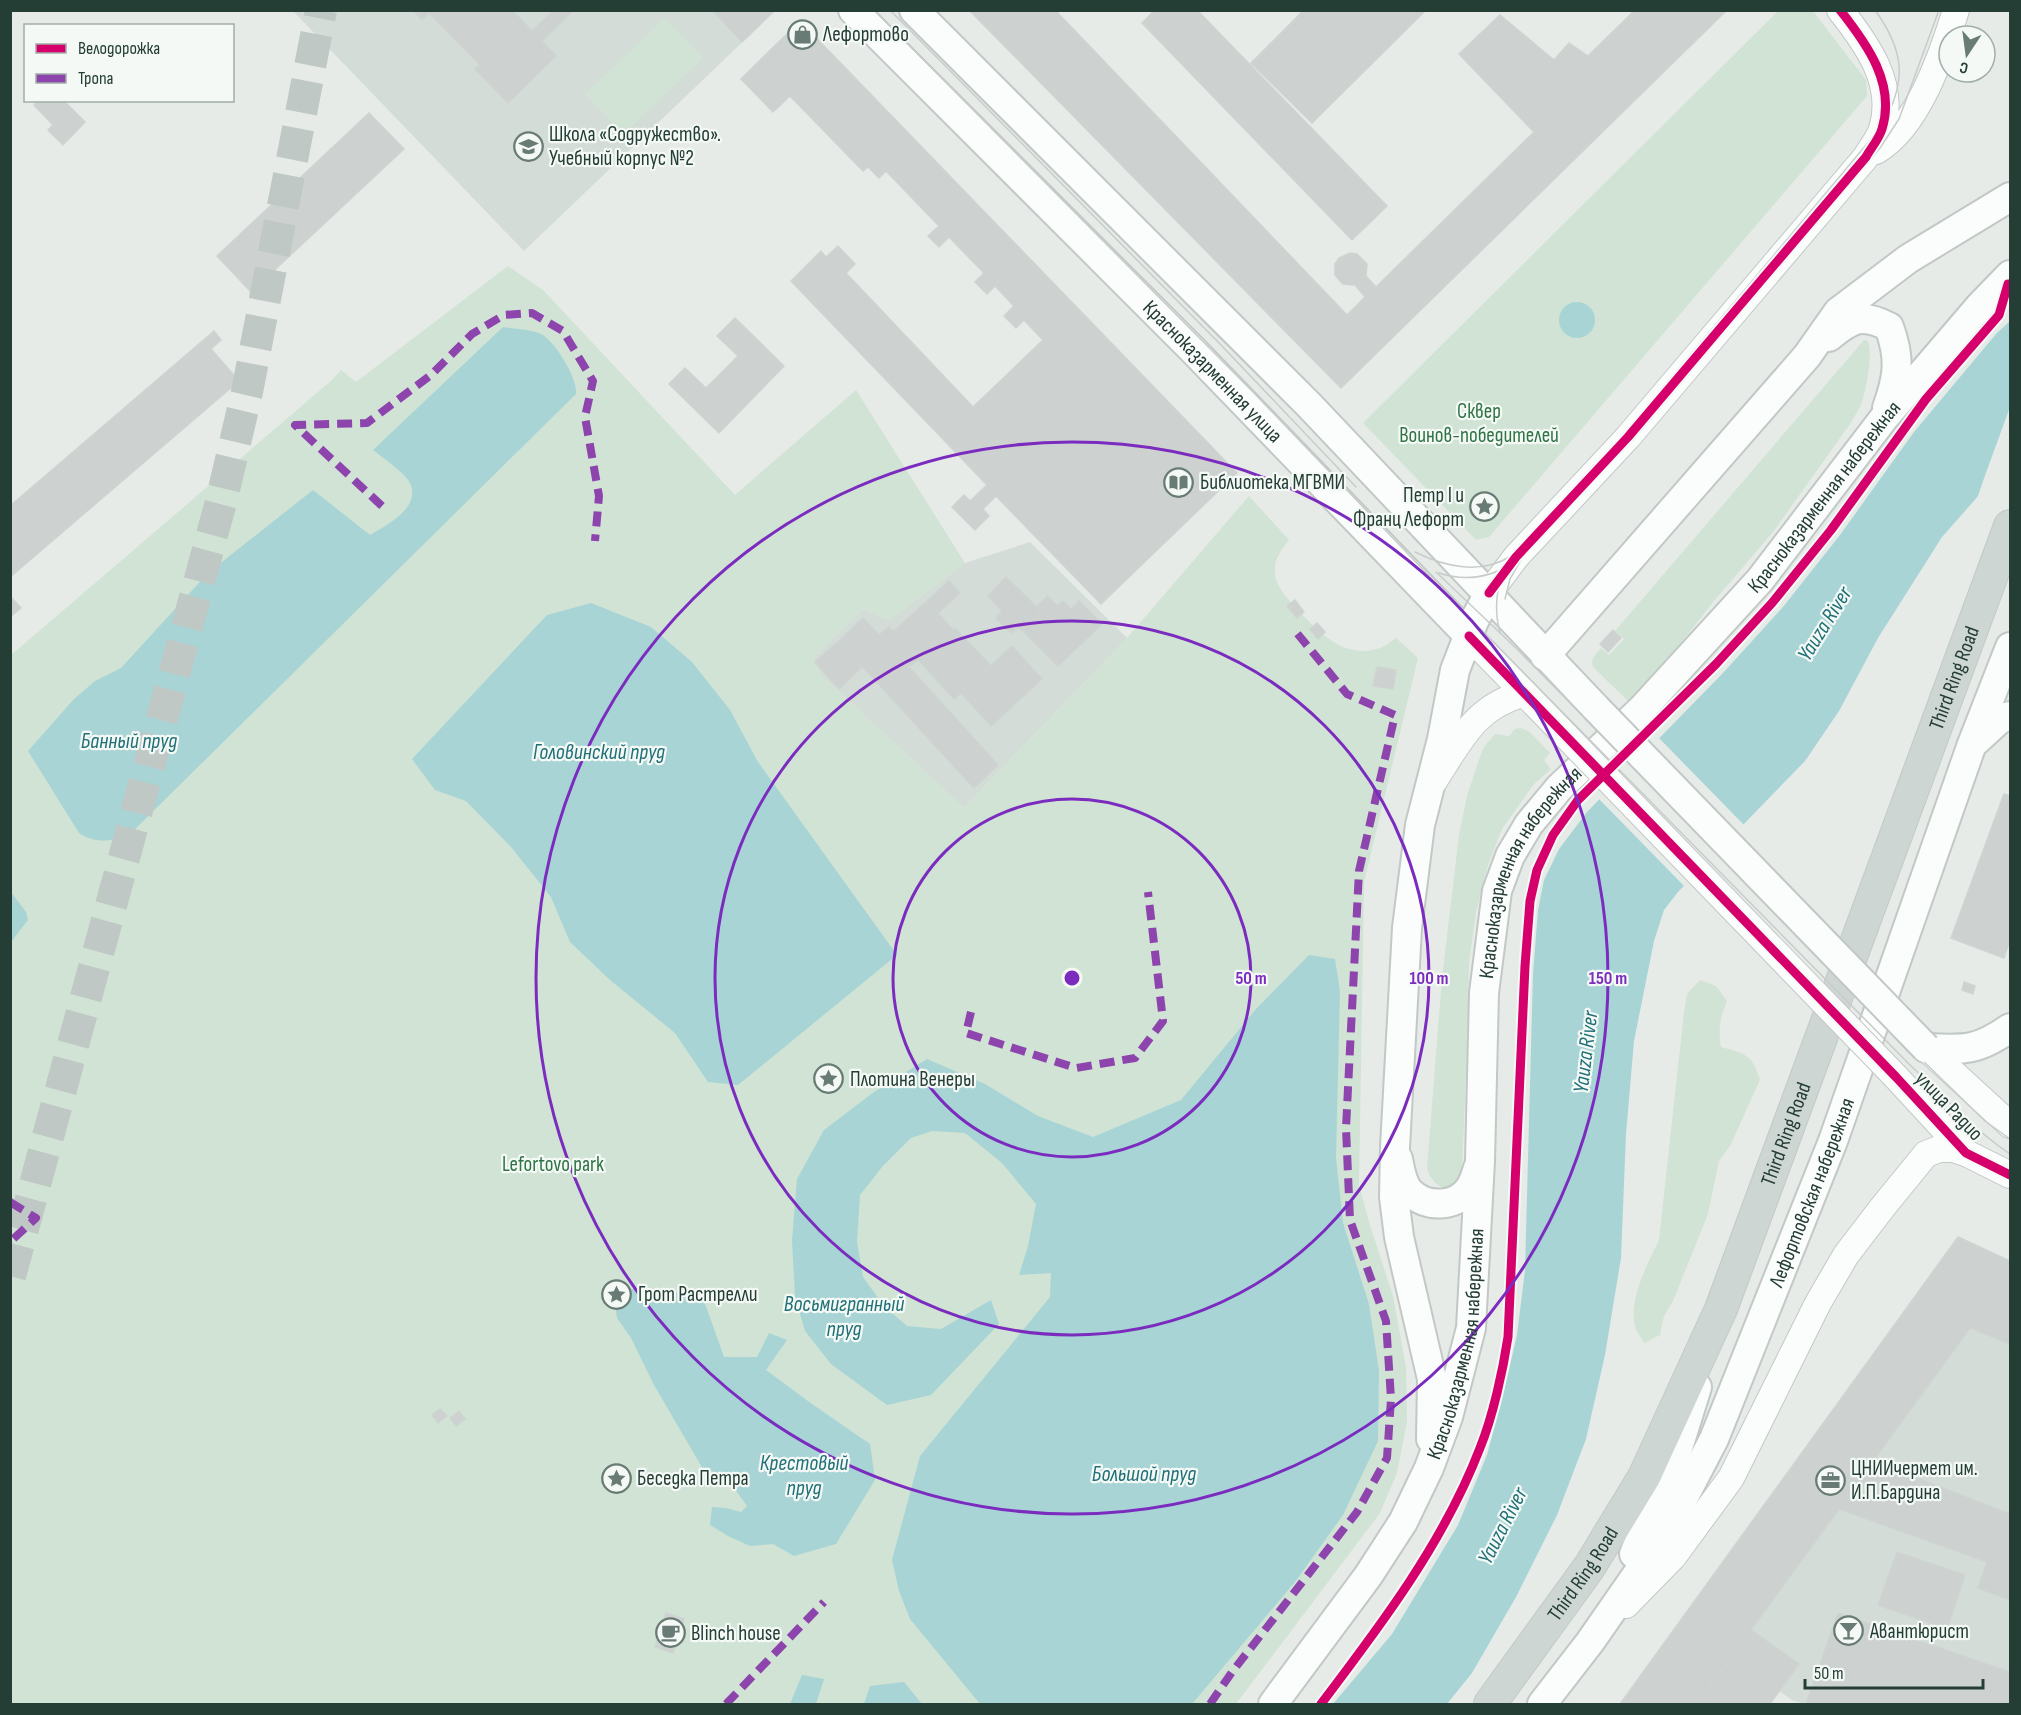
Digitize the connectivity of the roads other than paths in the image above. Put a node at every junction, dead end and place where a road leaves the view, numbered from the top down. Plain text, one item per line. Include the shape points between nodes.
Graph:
1 (853, 10) edge
2 (914, 10) edge
3 (1840, 10) edge
4 (1956, 10) edge
5 (1866, 157) junction
6 (2010, 197) edge
7 (2010, 275) edge
8 (1807, 356) junction
9 (1884, 418) junction
10 (2010, 526) edge
11 (1489, 593) junction
12 (1469, 636) junction
13 (2010, 647) edge
14 (1545, 656) junction
15 (1525, 693) junction
16 (2010, 716) edge
17 (1567, 737) joint
18 (1972, 744) junction
19 (1430, 786) junction
20 (2010, 1028) edge
21 (1926, 1047) junction
22 (2009, 1119) edge
23 (1395, 1148) junction
24 (1966, 1153) junction
25 (1480, 1161) junction
26 (2010, 1175) edge
27 (1721, 1309) junction
28 (1429, 1468) junction
29 (1590, 1642) junction
30 (1273, 1704) edge
31 (1490, 1704) edge
32 (1542, 1704) edge

1 - 12 main road, Красноказарменная улица via 1192,349
2 - 11 main road, Красноказарменная улица via 1309,405
3 - 5 street via 1874,58 1886,95 1881,132
4 - 5 street via 1938,62 1912,113 1886,145
5 - 11 street via 1628,437 1516,557
6 - 8 main road via 1908,259 1838,312
7 - 9 main road, Красноказарменная набережная
8 - 9 main road via 1857,318 1874,319 1889,327 1896,345 1898,369
8 - 14 main road
9 - 25 main road, Красноказарменная набережная via 1761,580 1642,709 1559,788 1529,824 1510,856 1497,891 1484,993
10 - 27 main road, Third Ring Road
11 - 12 main road
11 - 14 main road, Красноказарменная улица
12 - 15 street, Красноказарменная улица
12 - 19 main road via 1455,670
13 - 18 main road, Лефортовская набережная
14 - 21 main road, Красноказарменная улица, bridge
15 - 17 street, Красноказарменная улица
15 - 19 street via 1506,698 1483,713
16 - 18 main road via 2000,719
17 - 24 street, улица Радио, bridge
18 - 29 main road, Лефортовская набережная via 1833,1141 1714,1438 1663,1537
19 - 23 main road via 1420,825 1407,928
20 - 21 main road via 1990,1041 1962,1050
21 - 22 street, улица Радио
23 - 25 main road via 1408,1190 1424,1201 1437,1203 1449,1204 1462,1197 1472,1186
23 - 28 main road via 1394,1197 1399,1237 1432,1379
24 - 26 street, улица Радио
24 - 29 street via 1939,1149 1926,1154 1882,1208 1846,1255 1818,1303 1731,1478 1673,1557
25 - 28 main road, Красноказарменная набережная via 1471,1328 1448,1417
27 - 29 main road via 1678,1448 1642,1537
27 - 31 main road, Third Ring Road via 1644,1477 1590,1566
28 - 30 main road, Красноказарменная набережная via 1403,1522 1368,1576
29 - 32 main road, Лефортовская набережная

